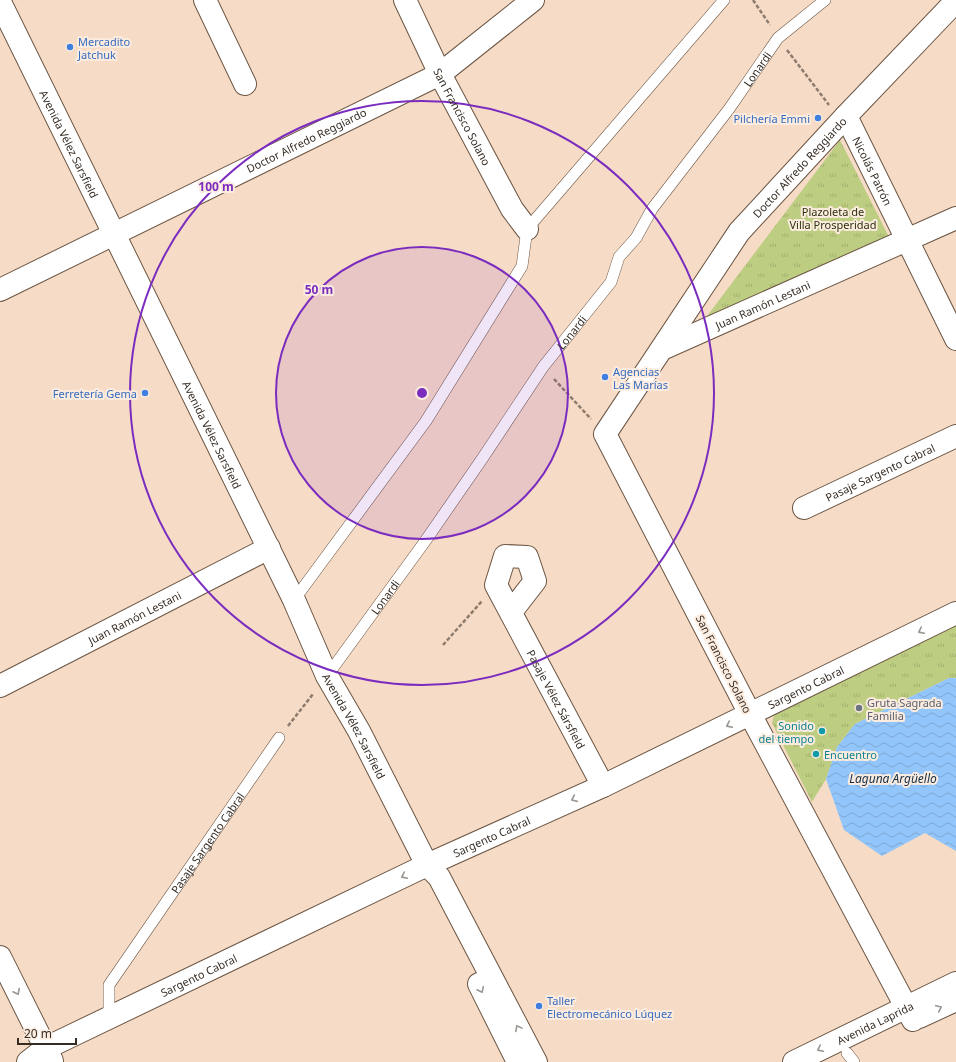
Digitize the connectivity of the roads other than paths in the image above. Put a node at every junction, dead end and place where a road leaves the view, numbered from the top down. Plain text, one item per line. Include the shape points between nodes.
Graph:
1 (205, 0) edge
2 (405, 0) edge
3 (533, 0) edge
4 (724, 0) edge
5 (824, 0) edge
6 (953, 1) edge
7 (0, 2) edge
8 (440, 74) junction
9 (245, 84) dead end
10 (846, 116) junction
11 (956, 218) edge
12 (527, 229) junction
13 (114, 234) junction
14 (908, 241) junction
15 (0, 290) edge
16 (956, 339) edge
17 (662, 349) junction
18 (956, 436) edge
19 (804, 508) dead end
20 (269, 548) junction
21 (294, 600) junction
22 (511, 612) junction
23 (956, 613) edge
24 (327, 676) junction
25 (0, 686) edge
26 (750, 714) junction
27 (279, 738) road end
28 (603, 786) junction
29 (426, 865) junction
30 (0, 957) edge
31 (956, 983) edge
32 (956, 1000) edge
33 (910, 1014) junction
34 (109, 1018) junction
35 (49, 1055) edge
36 (843, 1059) edge
37 (28, 1062) edge
38 (518, 1062) edge
39 (536, 1062) edge
40 (794, 1062) edge

1 - 9 street
2 - 8 street, San Francisco Solano
3 - 8 street, Doctor Alfredo Reggiardo
4 - 12 lane
5 - 24 lane, Lonardi via 778,38 729,109 652,208 636,238 620,257 611,282 543,367 439,521
6 - 10 street, Doctor Alfredo Reggiardo
7 - 13 street, Avenida Vélez Sarsfield
8 - 12 street, San Francisco Solano via 512,209
8 - 13 street, Doctor Alfredo Reggiardo
10 - 14 street, Nicolás Patrón
10 - 17 street, Doctor Alfredo Reggiardo via 739,232
11 - 14 street, Juan Ramón Lestani
12 - 21 lane via 522,266 434,408
13 - 15 street, Doctor Alfredo Reggiardo
13 - 20 street, Avenida Vélez Sarsfield
14 - 16 street, Nicolás Patrón
14 - 17 street, Juan Ramón Lestani
17 - 26 street, San Francisco Solano via 605,434
18 - 19 street, Pasaje Sargento Cabral
20 - 21 street, Avenida Vélez Sarsfield
20 - 25 street, Juan Ramón Lestani
21 - 24 street, Avenida Vélez Sarsfield
22 - 22 street, Pasaje Vélez Sársfield via 496,585 505,556 527,557 535,581
22 - 28 street, Pasaje Vélez Sársfield
23 -> 26 street, Sargento Cabral
24 - 29 street, Avenida Vélez Sarsfield via 359,731
26 -> 28 street, Sargento Cabral
26 - 33 street, San Francisco Solano
27 - 34 lane, Pasaje Sargento Cabral via 109,985
28 -> 29 street, Sargento Cabral
29 -> 34 street, Sargento Cabral
29 -> 38 street, Avenida Vélez Sarsfield via 428,882
39 -> 29 street, Avenida Vélez Sarsfield via 439,877
30 -> 35 street
31 - 33 street, Avenida Laprida
33 -> 32 street, Avenida Laprida
33 - 36 street, Avenida Laprida
33 -> 40 street, Avenida Laprida
34 - 35 street, Sargento Cabral
35 - 37 street, Sargento Cabral

